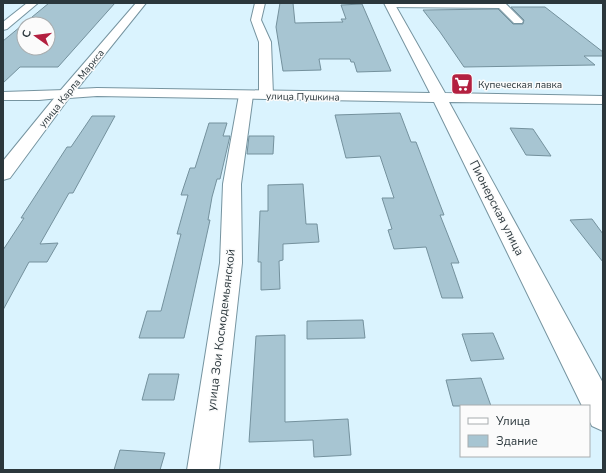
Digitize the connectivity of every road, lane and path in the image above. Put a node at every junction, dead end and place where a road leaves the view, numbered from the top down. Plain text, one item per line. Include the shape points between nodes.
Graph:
1 (33, 3) edge
2 (141, 3) edge
3 (260, 3) edge
4 (390, 4) edge
5 (500, 4) edge
6 (518, 21) dead end
7 (3, 27) edge
8 (65, 94) junction
9 (256, 95) junction
10 (3, 96) edge
11 (440, 98) junction
12 (603, 100) edge
13 (3, 174) edge
14 (603, 415) edge
15 (203, 470) edge

1 - 7 street
2 - 8 street, улица Карла Маркса
3 - 9 street, улица Зои Космодемьянской via 256,20 265,42
4 - 5 street
4 - 11 street, Пионерская улица
5 - 6 street
8 - 9 street, улица Пушкина via 96,92
8 - 10 street, улица Пушкина
8 - 13 street, улица Карла Маркса
9 - 11 street, улица Пушкина
9 - 15 street, улица Зои Космодемьянской via 232,184 231,263
11 - 12 street, улица Пушкина
11 - 14 street, Пионерская улица

